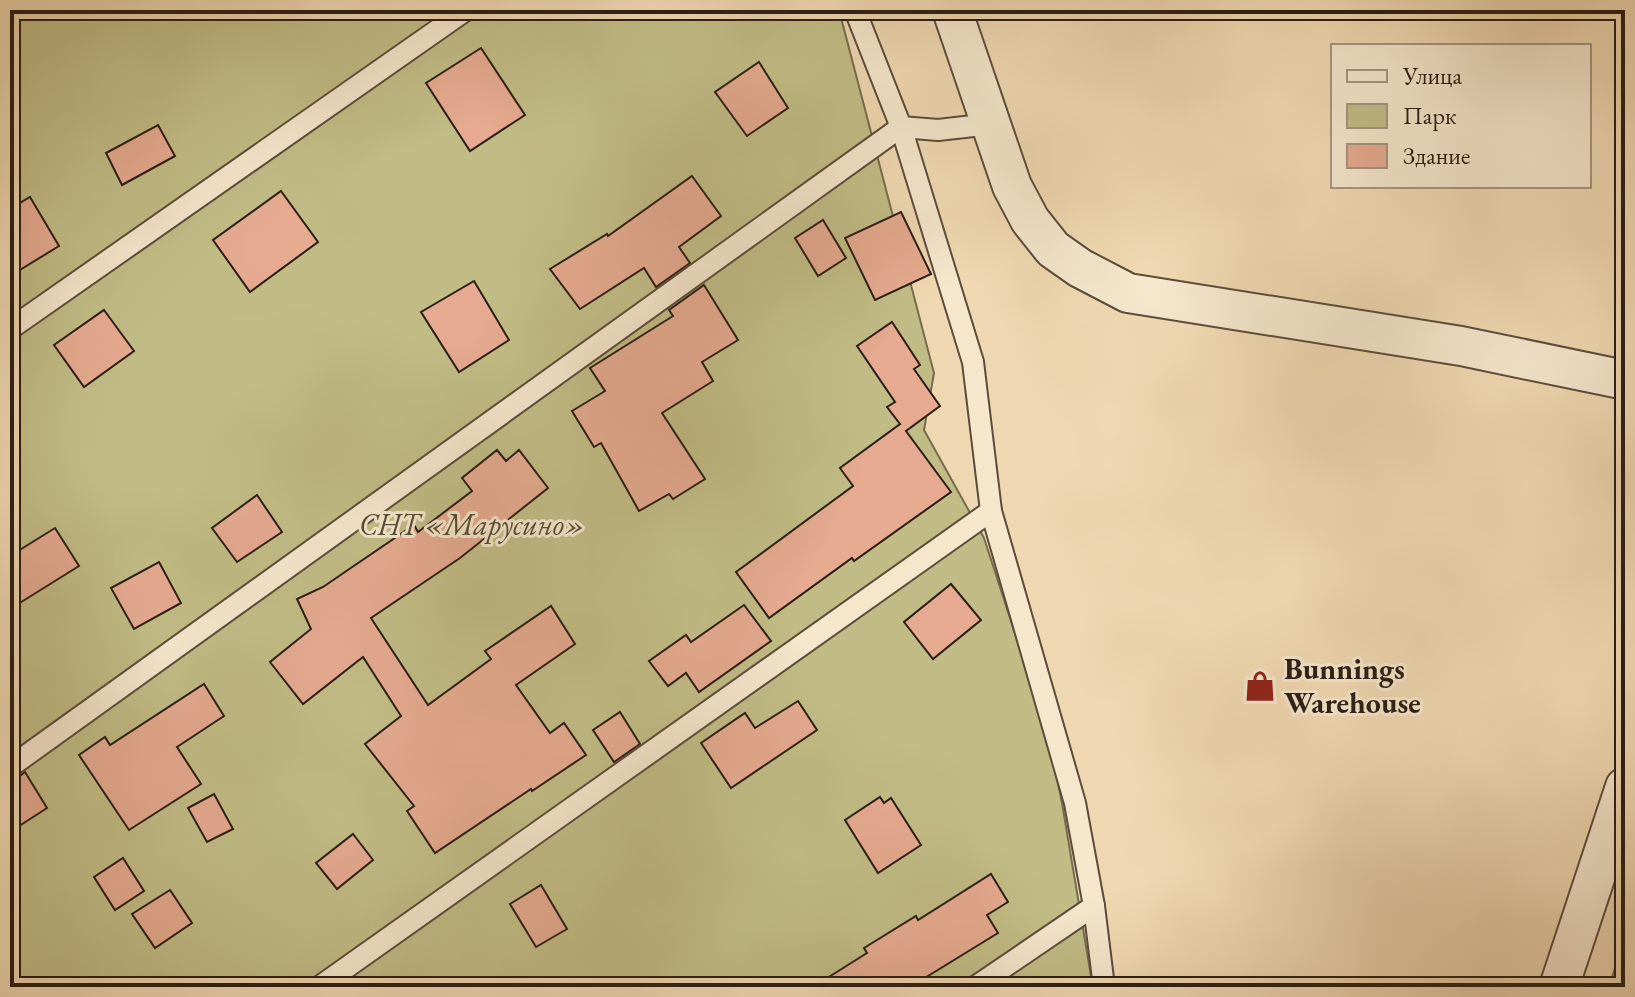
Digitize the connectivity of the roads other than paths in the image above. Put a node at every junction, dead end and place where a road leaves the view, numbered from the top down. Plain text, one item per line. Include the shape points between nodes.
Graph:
1 (466, 10) edge
2 (855, 10) edge
3 (952, 10) edge
4 (991, 124) junction
5 (901, 127) junction
6 (10, 329) edge
7 (1625, 380) edge
8 (991, 511) junction
9 (10, 767) edge
10 (1625, 787) edge
11 (1094, 906) junction
12 (319, 987) edge
13 (975, 987) edge
14 (1104, 987) edge
15 (1559, 987) edge

1 - 6 lane
2 - 5 lane
3 - 4 street
4 - 5 lane via 938,130
4 - 7 street via 1012,186 1053,249 1128,293 1461,346
5 - 8 lane via 973,362
5 - 9 lane
8 - 11 lane via 1075,803
8 - 12 lane
10 - 15 street
11 - 13 lane
11 - 14 lane

